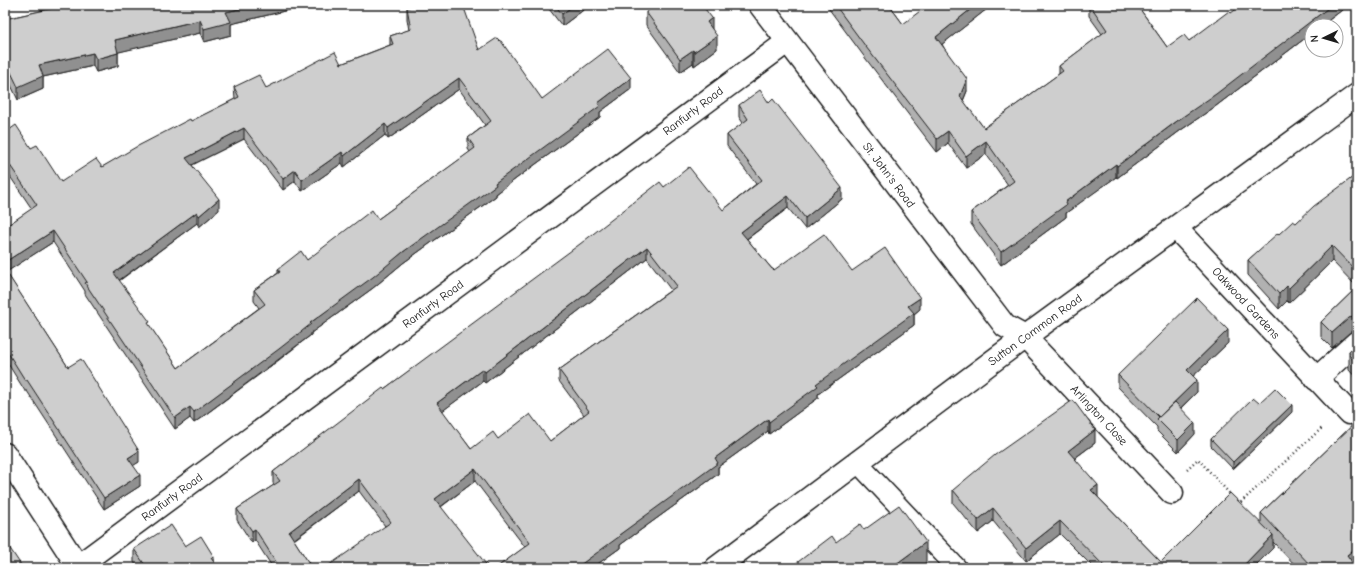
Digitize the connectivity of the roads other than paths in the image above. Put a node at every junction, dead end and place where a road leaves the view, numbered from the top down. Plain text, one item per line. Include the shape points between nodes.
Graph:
1 (760, 5) edge
2 (787, 42) junction
3 (1357, 96) edge
4 (1176, 228) junction
5 (1025, 337) junction
6 (1357, 342) edge
7 (1316, 379) junction
8 (1349, 413) road end
9 (5, 454) edge
10 (857, 462) junction
11 (1170, 491) road end
12 (79, 567) edge
13 (716, 568) edge
14 (957, 568) edge

1 - 2 street, St. John's Road
2 - 5 street, St. John's Road via 1005,326
2 - 12 street, Ranfurly Road
3 - 4 street, Sutton Common Road
4 - 5 street, Sutton Common Road
4 - 7 street, Oakwood Gardens
5 - 10 street, Sutton Common Road
5 - 11 street, Arlington Close
6 - 7 street
7 - 8 street, Oakwood Gardens
9 - 12 street
10 - 13 street, Sutton Common Road
10 - 14 lane

